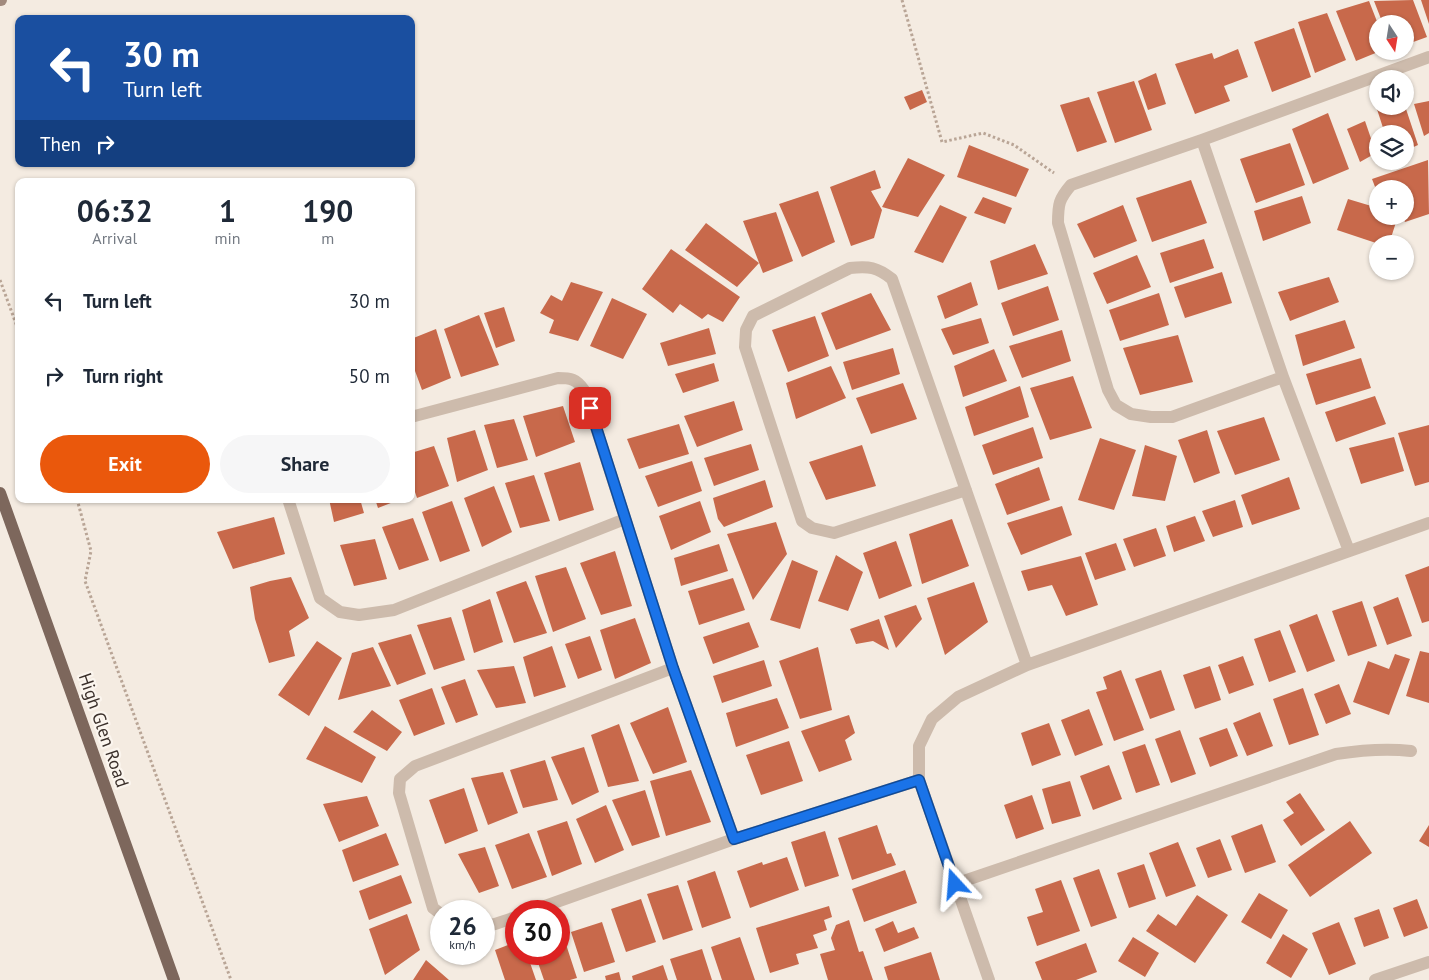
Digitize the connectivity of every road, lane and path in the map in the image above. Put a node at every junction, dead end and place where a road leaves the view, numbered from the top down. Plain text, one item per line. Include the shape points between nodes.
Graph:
1 (902, 0) edge
2 (1429, 57) edge
3 (1202, 140) junction
4 (1071, 185) junction
5 (0, 280) edge
6 (15, 321) edge
7 (1283, 377) junction
8 (415, 416) edge
9 (966, 490) junction
10 (0, 493) edge
11 (78, 503) edge
12 (289, 503) edge
13 (625, 519) junction
14 (1429, 523) edge
15 (1349, 551) junction
16 (1027, 664) junction
17 (673, 668) junction
18 (1411, 751) dead end
19 (919, 780) junction
20 (734, 839) junction
21 (955, 884) junction
22 (431, 900) edge
23 (562, 900) edge
24 (1429, 962) edge
25 (174, 980) edge
26 (231, 980) edge
27 (989, 980) edge
28 (1376, 980) edge

1 - 4 path via 942,142 983,133 1014,145
2 - 3 street
3 - 4 street
3 - 7 street
4 - 7 street via 1061,197 1058,223 1108,390 1116,405 1131,414 1172,417
5 - 6 path
7 - 15 street
8 - 13 street via 558,378 577,381 584,390
9 - 9 street via 892,279 867,266 850,268 753,316 746,330 745,347 802,521 812,528 834,533
9 - 16 street
10 - 25 main road, High Glen Road
11 - 26 path via 91,551 86,581
12 - 13 street via 320,598 340,612 359,615 394,610
13 - 17 street
14 - 15 street
15 - 16 street
16 - 19 street via 958,697 932,719 919,746
17 - 20 street
17 - 22 street via 415,766 400,779 399,793
18 - 21 street via 1382,749 1336,754
19 - 20 street
19 - 21 street
20 - 23 street
21 - 27 street
24 - 28 street

